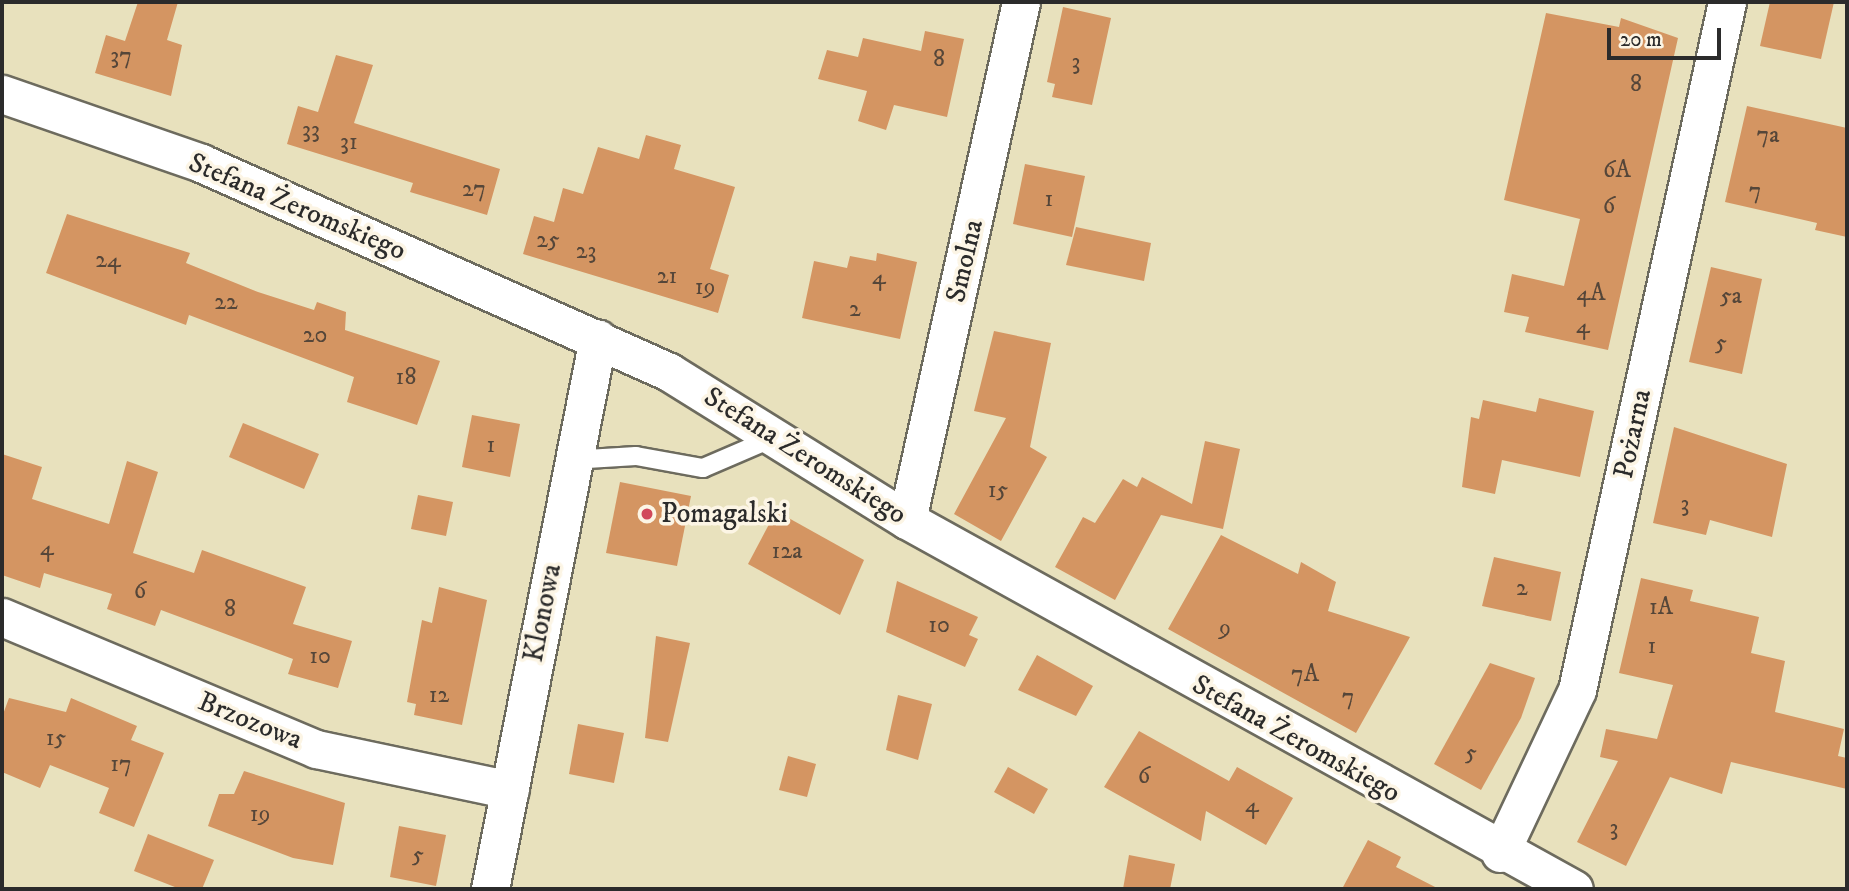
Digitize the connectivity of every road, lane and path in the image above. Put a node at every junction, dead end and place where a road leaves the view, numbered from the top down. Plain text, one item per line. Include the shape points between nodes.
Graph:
1 (1021, 2) edge
2 (1727, 2) edge
3 (2, 96) edge
4 (598, 338) junction
5 (778, 436) junction
6 (571, 460) junction
7 (907, 520) junction
8 (2, 617) edge
9 (510, 790) junction
10 (1500, 853) junction
11 (490, 889) edge
12 (1574, 889) edge

1 - 7 street, Smolna
2 - 10 street, Pożarna via 1577,690
3 - 4 street, Stefana Żeromskiego via 201,163
4 - 5 street, Stefana Żeromskiego
4 - 6 street, Klonowa
5 - 6 lane via 703,468 636,456
5 - 7 street, Stefana Żeromskiego
6 - 9 street, Klonowa
7 - 10 street, Stefana Żeromskiego
8 - 9 street, Brzozowa via 316,749
9 - 11 street, Klonowa
10 - 12 street, Stefana Żeromskiego

